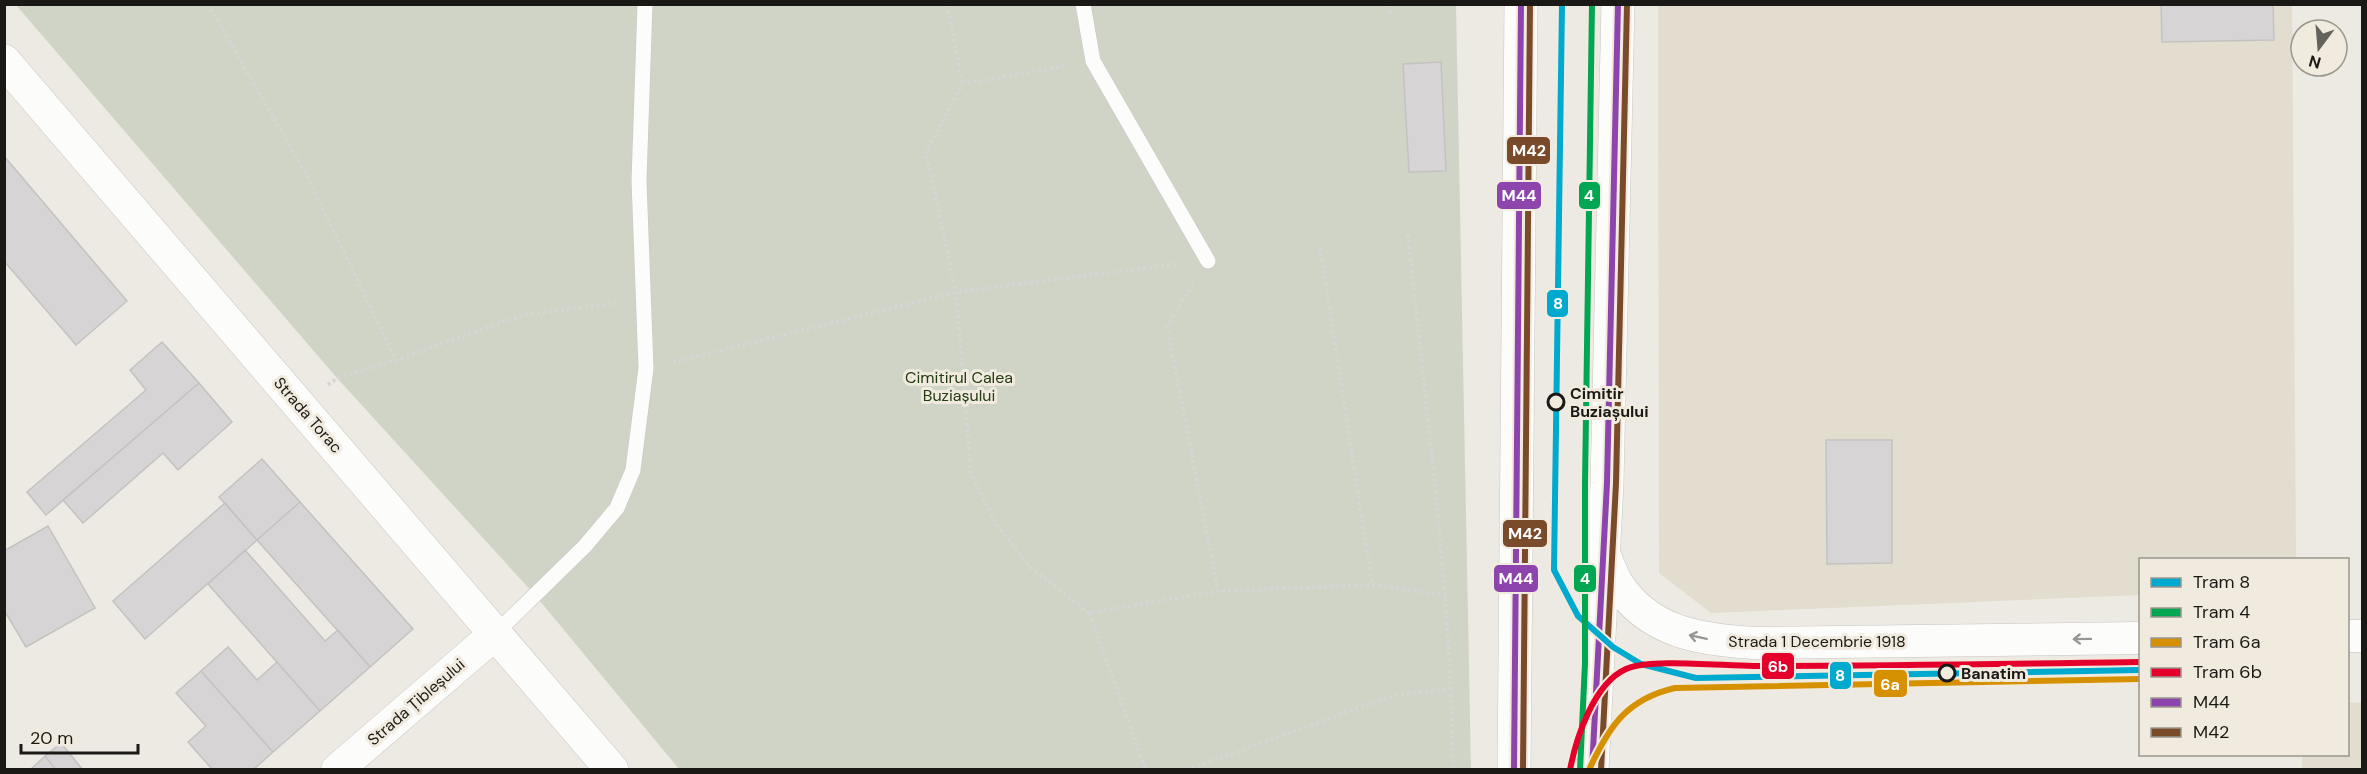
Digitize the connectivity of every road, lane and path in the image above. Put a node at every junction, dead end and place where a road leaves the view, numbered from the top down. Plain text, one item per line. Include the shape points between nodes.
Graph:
1 (208, 4) edge
2 (645, 4) edge
3 (947, 4) edge
4 (1083, 4) edge
5 (1388, 4) edge
6 (1521, 4) edge
7 (1618, 4) edge
8 (1390, 15) dead end
9 (4, 61) edge
10 (1093, 61) junction
11 (962, 84) junction
12 (1408, 234) dead end
13 (1320, 247) dead end
14 (1208, 261) junction
15 (956, 292) junction
16 (643, 300) junction
17 (396, 360) junction
18 (646, 368) junction
19 (300, 406) junction
20 (1604, 554) junction
21 (1372, 585) junction
22 (1218, 591) junction
23 (1446, 595) junction
24 (1089, 613) junction
25 (495, 634) junction
26 (2139, 638) edge
27 (1452, 688) junction
28 (337, 770) edge
29 (612, 770) edge
30 (1146, 770) edge
31 (1186, 770) edge
32 (1453, 770) edge
33 (1514, 770) edge
34 (1592, 770) edge

1 - 17 path via 306,174
2 - 16 lane via 639,181
3 - 11 path
4 - 10 lane
5 - 8 path
6 - 33 main road
7 - 20 main road
9 - 19 main road, Strada Torac
10 - 11 path
10 - 14 lane
11 - 15 path via 926,153
12 - 23 path
13 - 21 path
14 - 15 path
14 - 22 path via 1167,326
15 - 18 path
15 - 24 path via 971,474 996,524 1030,567
16 - 17 path via 522,315
16 - 18 lane
17 - 19 path via 337,378
18 - 25 lane via 633,470 617,507 585,546
19 - 25 main road, Strada Torac
26 -> 20 street, Strada 1 Decembrie 1918 via 1755,643 1703,639 1671,628 1637,605 1617,583
20 - 34 main road
21 - 22 path
21 - 23 path
22 - 24 path
23 - 27 path
24 - 30 path
25 - 28 street, Strada Țibleșului
25 - 29 main road, Strada Torac
27 - 31 path via 1395,695
27 - 32 path

